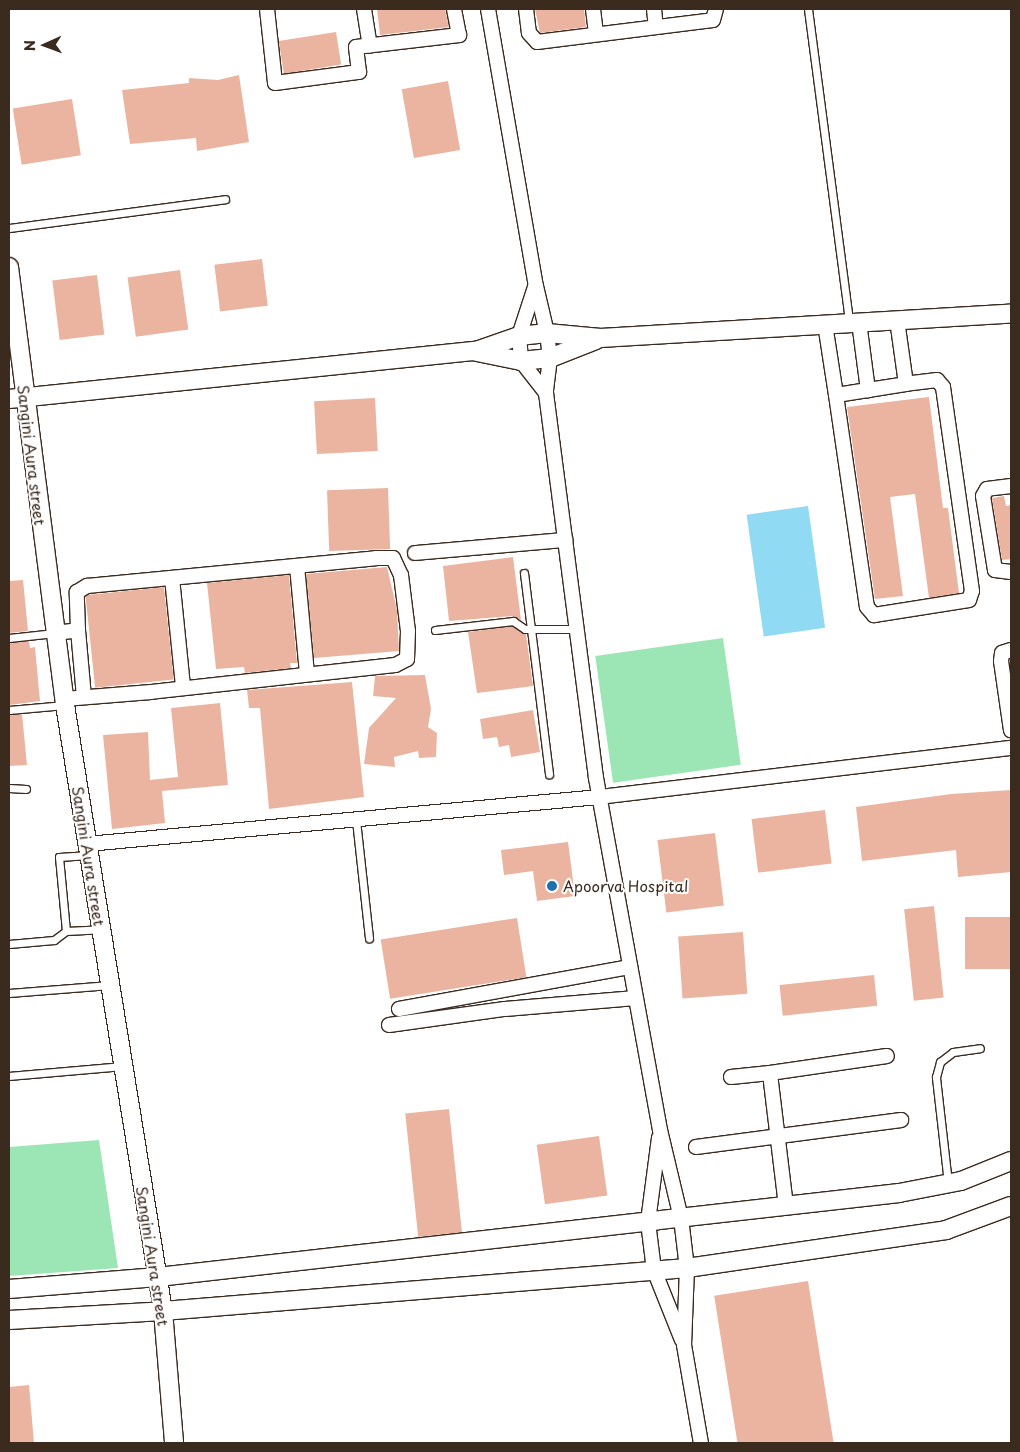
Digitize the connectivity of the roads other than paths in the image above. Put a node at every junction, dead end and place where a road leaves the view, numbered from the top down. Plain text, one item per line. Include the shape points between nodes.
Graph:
1 (267, 9) edge
2 (364, 9) edge
3 (454, 9) edge
4 (488, 9) edge
5 (526, 9) edge
6 (593, 9) edge
7 (654, 9) edge
8 (716, 9) edge
9 (808, 9) edge
10 (656, 27) junction
11 (596, 34) junction
12 (370, 46) junction
13 (225, 199) dead end
14 (9, 228) edge
15 (9, 273) edge
16 (536, 286) junction
17 (1011, 314) edge
18 (897, 320) junction
19 (854, 322) junction
20 (825, 324) junction
21 (547, 333) junction
22 (519, 336) junction
23 (601, 338) junction
24 (476, 352) junction
25 (550, 358) junction
26 (521, 361) junction
27 (906, 384) junction
28 (868, 390) junction
29 (546, 394) junction
30 (836, 395) junction
31 (17, 398) edge
32 (1011, 486) edge
33 (565, 540) junction
34 (415, 553) dead end
35 (297, 566) junction
36 (1011, 572) edge
37 (524, 573) dead end
38 (172, 578) junction
39 (531, 629) junction
40 (576, 629) junction
41 (78, 630) junction
42 (435, 630) dead end
43 (55, 633) junction
44 (9, 638) edge
45 (1011, 650) edge
46 (307, 673) junction
47 (183, 688) junction
48 (84, 697) junction
49 (64, 702) junction
50 (9, 710) edge
51 (1011, 730) edge
52 (1011, 748) edge
53 (549, 774) dead end
54 (9, 788) edge
55 (26, 789) dead end
56 (599, 797) junction
57 (356, 820) junction
58 (88, 850) junction
59 (101, 929) junction
60 (66, 931) junction
61 (369, 938) dead end
62 (9, 944) edge
63 (630, 967) junction
64 (110, 985) junction
65 (9, 993) edge
66 (636, 998) junction
67 (399, 1009) dead end
68 (389, 1025) dead end
69 (980, 1048) dead end
70 (887, 1056) dead end
71 (123, 1066) junction
72 (770, 1073) junction
73 (9, 1076) edge
74 (731, 1077) dead end
75 (901, 1120) dead end
76 (660, 1130) junction
77 (777, 1137) junction
78 (696, 1147) dead end
79 (1011, 1162) edge
80 (948, 1183) junction
81 (786, 1206) junction
82 (1011, 1206) edge
83 (681, 1218) junction
84 (648, 1222) junction
85 (687, 1268) junction
86 (654, 1270) junction
87 (158, 1277) junction
88 (9, 1289) edge
89 (163, 1311) junction
90 (9, 1320) edge
91 (684, 1346) junction
92 (174, 1443) edge
93 (701, 1443) edge

1 - 12 street via 275,83 359,72 356,47
2 - 12 street
3 - 12 street via 459,35
4 - 16 street
5 - 11 street via 529,33 535,41
6 - 11 street
7 - 10 street
8 - 10 street via 713,20
9 - 19 lane
10 - 11 street
13 - 14 lane
15 - 31 street, Sangini Aura street
16 - 21 street
16 - 22 street
17 - 18 street
18 - 19 street
18 - 27 street
19 - 20 street
19 - 28 street
20 - 23 street
20 - 30 street
21 - 22 street
21 - 23 street
21 - 25 street
22 - 24 street
22 - 26 street
23 - 25 street
24 - 26 street
24 - 31 street
25 - 26 street
25 - 29 street
26 - 29 street
27 - 28 street
27 - 30 street via 936,380 943,386 972,591 969,600 874,615 868,611
28 - 30 street
29 - 33 street
31 - 43 street, Sangini Aura street
32 - 36 street via 988,490 983,496 996,570
33 - 34 street
33 - 40 street
35 - 38 street
35 - 46 street
35 - 46 street via 393,558 401,575 408,631 407,659 395,665
37 - 39 lane
38 - 41 street via 88,586 77,592
38 - 47 street
39 - 40 lane
39 - 42 lane via 513,621
39 - 53 lane
40 - 56 street
41 - 43 street
41 - 48 street
43 - 44 lane
43 - 49 street, Sangini Aura street
45 - 51 street via 1002,653 1000,661
46 - 47 street
47 - 48 street
48 - 49 street
49 - 50 lane
49 - 58 street, Sangini Aura street
52 - 56 street
54 - 55 lane
56 - 57 street
56 - 63 street
57 - 58 street
57 - 61 lane
58 - 59 street, Sangini Aura street
58 - 60 lane via 59,857
59 - 60 lane
59 - 64 street, Sangini Aura street
60 - 62 lane via 54,940
63 - 66 street
63 - 67 street
64 - 65 lane
64 - 71 street, Sangini Aura street
66 - 68 street
66 - 76 street
69 - 80 lane via 953,1052 940,1062 936,1077
70 - 72 street
71 - 73 lane
71 - 87 street, Sangini Aura street
72 - 74 street
72 - 77 street
75 - 77 street
76 - 83 street
76 - 84 street
77 - 78 street
77 - 81 street
79 - 80 street
80 - 81 street via 899,1193
81 - 83 street
82 - 85 street via 946,1230
83 - 84 street
83 - 85 street
84 - 86 street
84 - 87 street
85 - 86 street
85 - 91 street
86 - 89 street
86 - 91 street
87 - 88 street
87 - 89 street, Sangini Aura street
89 - 90 street
89 - 92 street, Sangini Aura street
91 - 93 street

